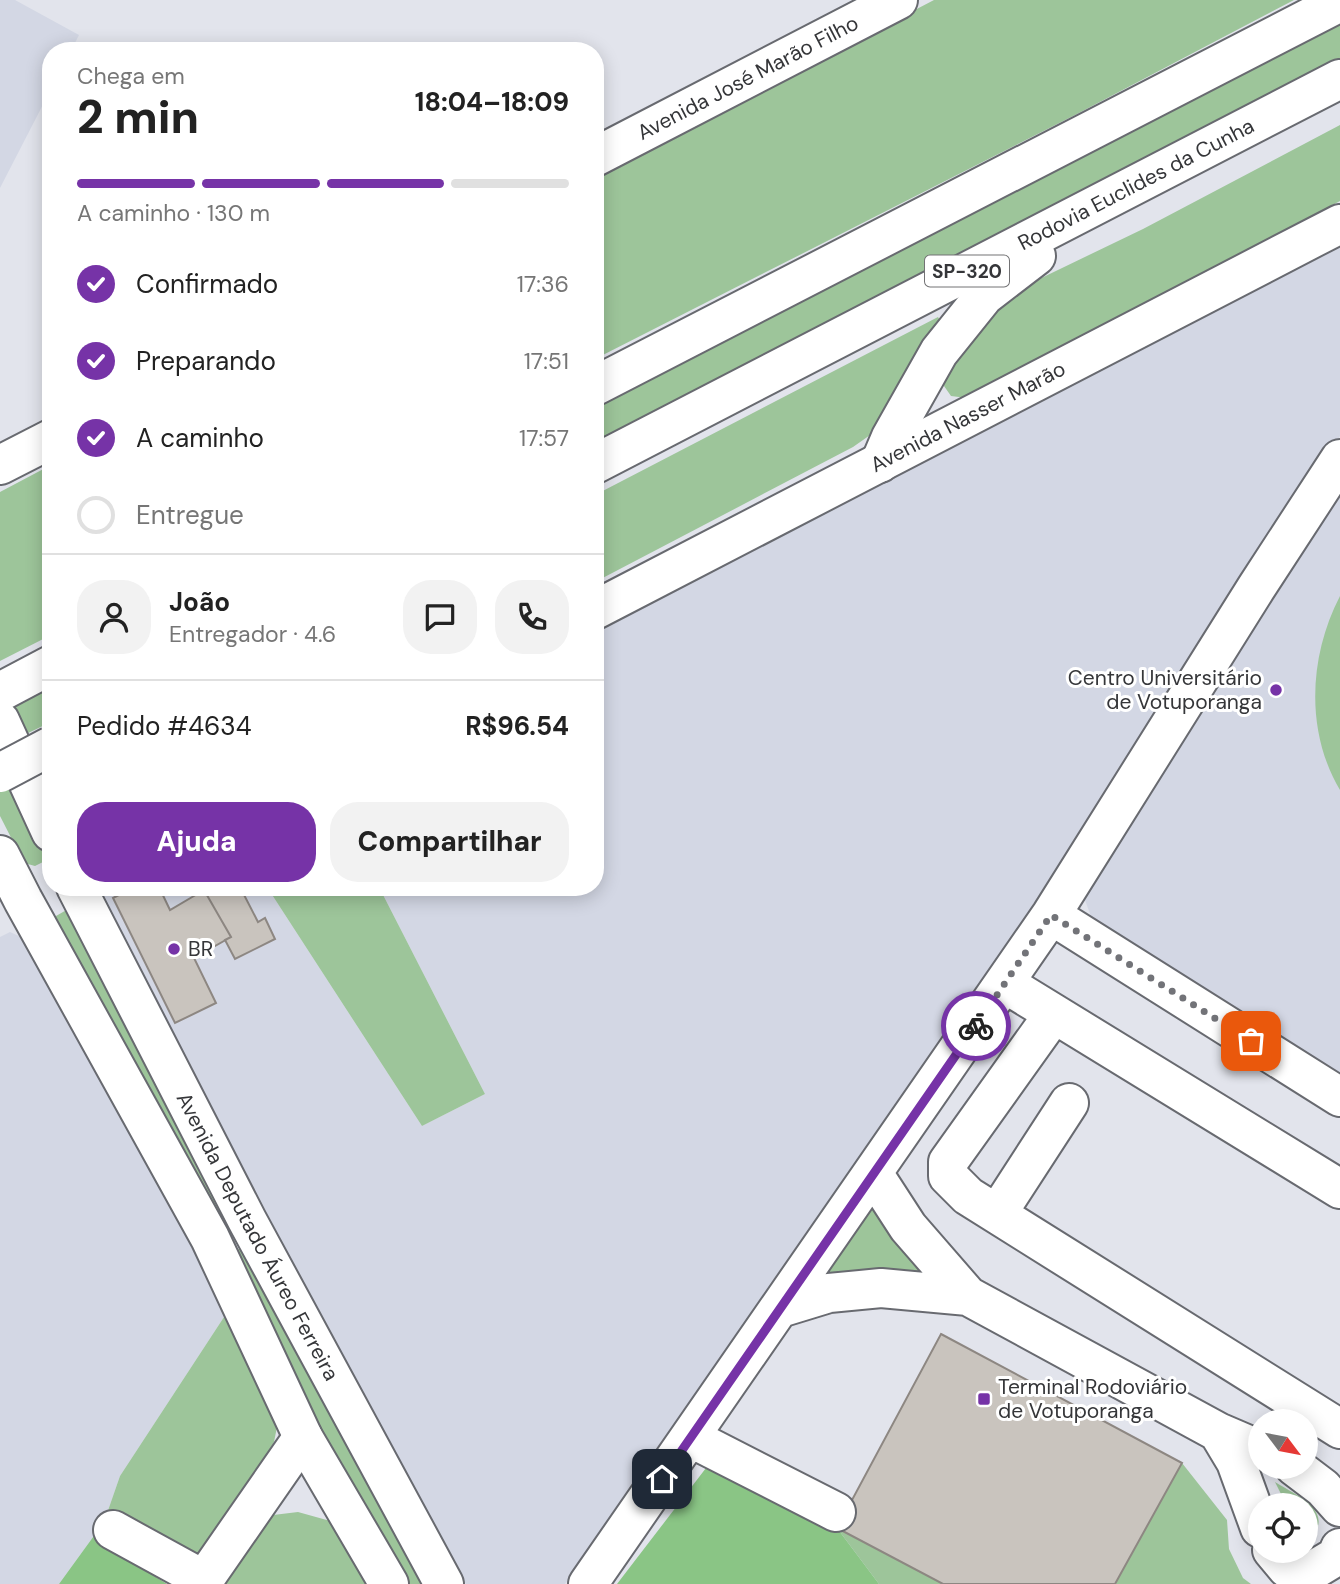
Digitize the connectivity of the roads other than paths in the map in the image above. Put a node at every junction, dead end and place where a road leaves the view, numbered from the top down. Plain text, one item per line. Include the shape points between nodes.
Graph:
1 (898, 0) edge
2 (1340, 2) edge
3 (1340, 79) edge
4 (604, 152) edge
5 (1116, 194) junction
6 (1340, 224) edge
7 (604, 381) edge
8 (42, 444) edge
9 (604, 459) edge
10 (1340, 459) edge
11 (880, 463) junction
12 (0, 465) edge
13 (604, 605) edge
14 (0, 721) edge
15 (42, 751) edge
16 (0, 773) edge
17 (42, 812) edge
18 (0, 855) edge
19 (81, 896) edge
20 (25, 900) edge
21 (1051, 915) junction
22 (1004, 983) junction
23 (1053, 1015) junction
24 (979, 1022) junction
25 (1029, 1049) junction
26 (1340, 1097) edge
27 (1069, 1102) dead end
28 (873, 1173) junction
29 (1340, 1189) edge
30 (997, 1214) junction
31 (247, 1220) junction
32 (210, 1238) junction
33 (968, 1296) junction
34 (780, 1308) junction
35 (1340, 1429) edge
36 (1217, 1432) junction
37 (303, 1437) junction
38 (691, 1438) junction
39 (1248, 1445) edge
40 (1311, 1479) edge
41 (1248, 1495) edge
42 (1340, 1507) edge
43 (836, 1512) dead end
44 (113, 1530) dead end
45 (1340, 1548) edge
46 (1283, 1563) edge
47 (203, 1582) edge
48 (389, 1584) edge
49 (444, 1584) edge
50 (588, 1584) edge

1 - 4 main road, Avenida José Marão Filho
2 - 7 main road
3 - 5 main road, Rodovia Euclides da Cunha / SP-320
5 - 9 main road, Rodovia Euclides da Cunha / SP-320
5 - 11 main road via 984,296 939,352
6 - 11 main road, Avenida Nasser Marão
8 - 12 main road
10 - 21 main road
11 - 13 main road, Avenida Nasser Marão
14 - 17 main road
15 - 16 main road, bridge
18 - 20 main road, Avenida Deputado Áureo Ferreira
19 - 31 main road, Avenida Deputado Áureo Ferreira
20 - 32 main road, Avenida Deputado Áureo Ferreira
21 - 22 main road
21 - 26 main road
22 - 23 main road
22 - 24 main road
23 - 25 main road
23 - 29 main road
24 - 25 main road
24 - 28 main road
25 - 30 main road via 948,1162 948,1176 968,1196
27 - 30 main road
28 - 33 main road via 908,1227
28 - 34 main road
30 - 35 main road
31 - 32 main road
31 - 49 main road, Avenida Deputado Áureo Ferreira
32 - 37 main road, Avenida Deputado Áureo Ferreira
33 - 34 main road via 881,1287 830,1293
33 - 36 main road
34 - 38 main road
36 - 39 main road
36 - 41 main road via 1236,1462
37 - 47 main road
37 - 48 main road, Avenida Deputado Áureo Ferreira
38 - 43 main road
38 - 50 main road
40 - 42 main road
44 - 47 main road
45 - 46 main road via 1338,1556 1312,1571 1287,1568

